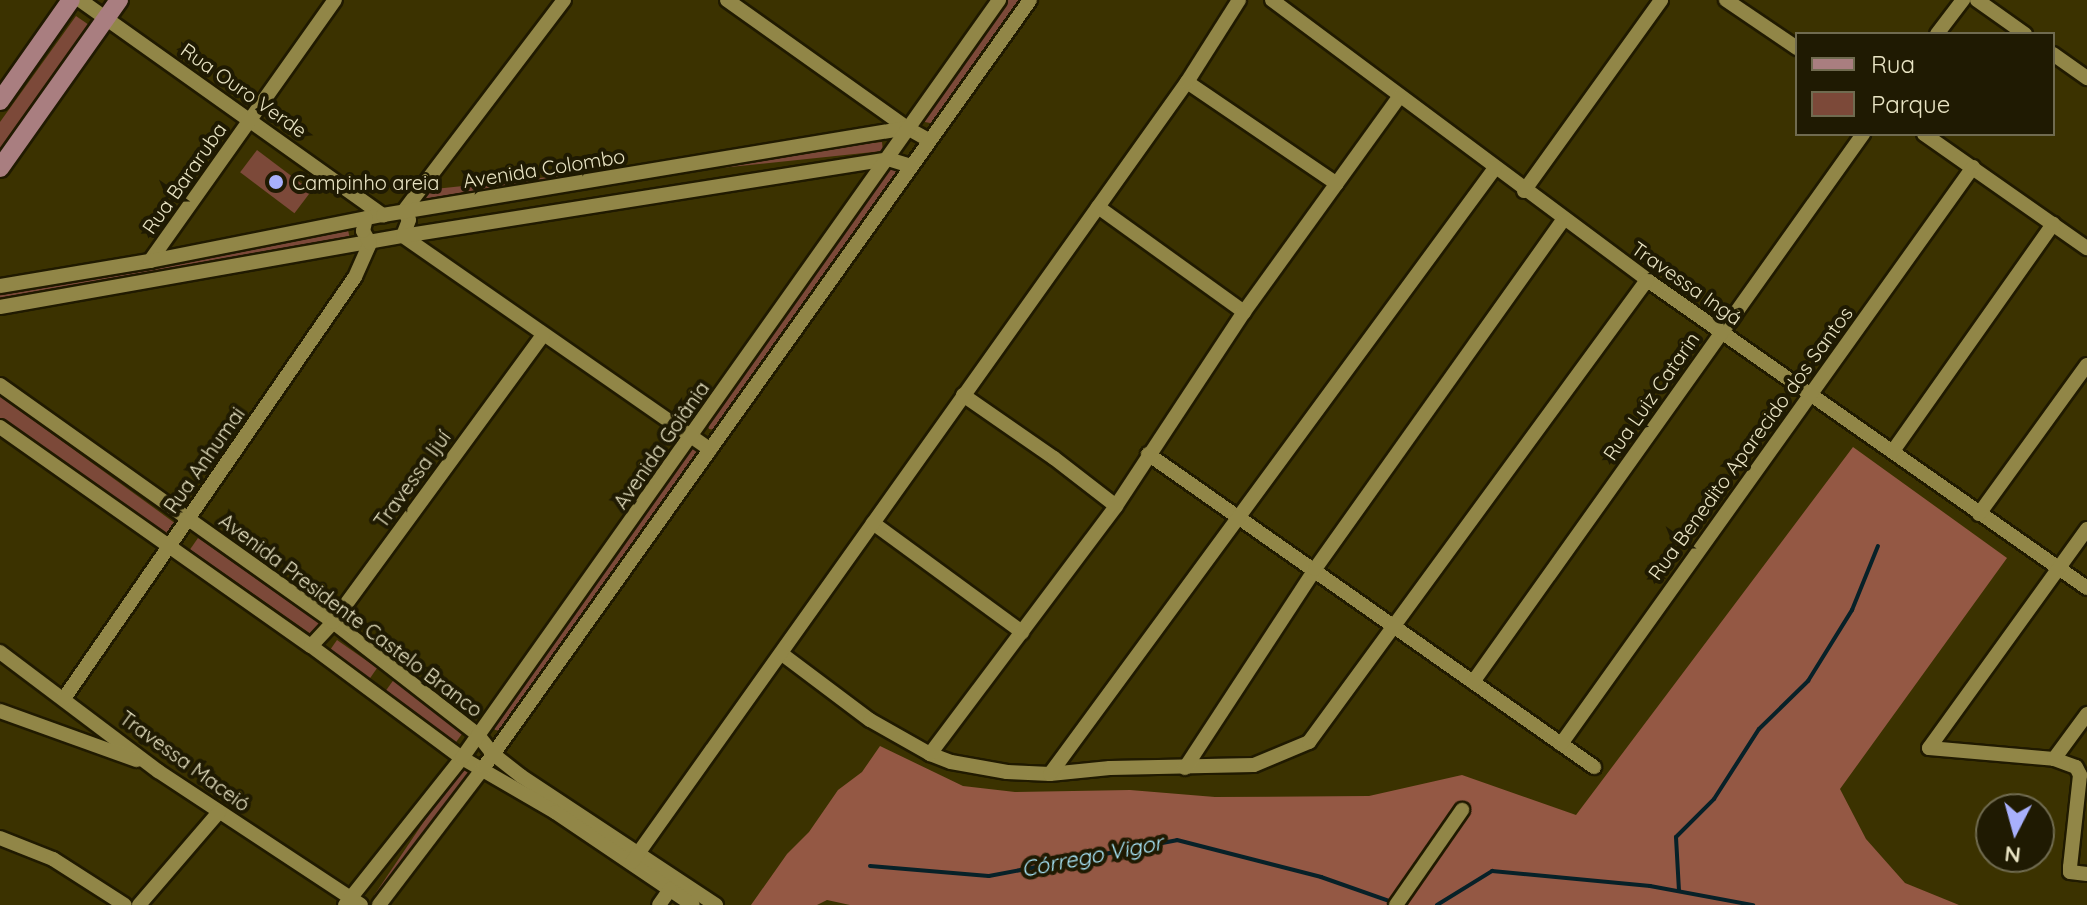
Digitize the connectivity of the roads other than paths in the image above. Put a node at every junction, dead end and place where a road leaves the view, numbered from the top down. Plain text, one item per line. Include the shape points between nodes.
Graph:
1 (71, 0) edge
2 (80, 0) edge
3 (119, 0) edge
4 (335, 0) edge
5 (564, 0) edge
6 (727, 0) edge
7 (999, 0) edge
8 (1030, 0) edge
9 (1239, 0) edge
10 (1272, 0) edge
11 (1661, 0) edge
12 (1726, 0) edge
13 (1963, 0) edge
14 (1977, 0) edge
15 (106, 18) junction
16 (1939, 32) edge
17 (2022, 32) edge
18 (1795, 47) edge
19 (2055, 55) edge
20 (2087, 78) edge
21 (1187, 82) junction
22 (1400, 96) junction
23 (0, 101) edge
24 (250, 118) junction
25 (907, 128) junction
26 (1862, 136) edge
27 (1927, 136) edge
28 (929, 140) junction
29 (888, 159) junction
30 (911, 166) junction
31 (1973, 167) junction
32 (0, 168) edge
33 (1495, 168) junction
34 (1337, 184) junction
35 (1524, 191) junction
36 (1098, 207) junction
37 (404, 211) junction
38 (383, 215) junction
39 (366, 218) junction
40 (1563, 220) junction
41 (2053, 224) junction
42 (403, 236) junction
43 (370, 243) junction
44 (2087, 248) edge
45 (150, 261) junction
46 (1647, 280) junction
47 (0, 286) edge
48 (0, 307) edge
49 (1244, 312) junction
50 (1721, 332) junction
51 (543, 335) junction
52 (2087, 365) edge
53 (0, 385) edge
54 (1809, 393) junction
55 (963, 395) junction
56 (0, 427) edge
57 (692, 436) junction
58 (710, 449) junction
59 (1893, 451) junction
60 (1148, 454) junction
61 (1116, 506) junction
62 (1979, 514) junction
63 (1240, 517) junction
64 (188, 518) junction
65 (873, 523) junction
66 (2087, 529) edge
67 (167, 547) junction
68 (2058, 568) junction
69 (1315, 569) junction
70 (2087, 588) edge
71 (333, 622) junction
72 (1394, 627) junction
73 (1022, 632) junction
74 (311, 646) junction
75 (0, 652) edge
76 (782, 654) junction
77 (390, 668) junction
78 (1473, 682) junction
79 (372, 691) junction
80 (65, 697) junction
81 (0, 711) edge
82 (2087, 714) edge
83 (478, 735) junction
84 (1561, 744) junction
85 (493, 754) junction
86 (930, 754) junction
87 (462, 758) junction
88 (2054, 759) junction
89 (484, 767) junction
90 (1594, 767) dead end
91 (1185, 768) junction
92 (158, 771) junction
93 (1050, 774) junction
94 (1462, 810) dead end
95 (219, 812) junction
96 (0, 838) edge
97 (636, 858) junction
98 (2087, 874) edge
99 (670, 889) junction
100 (1400, 901) edge
101 (353, 902) edge
102 (125, 905) edge
103 (139, 905) edge
104 (379, 905) edge
105 (659, 905) edge
106 (693, 905) edge
107 (716, 905) edge

1 - 23 main road
2 - 15 street, Rua Ouro Verde
3 - 15 main road
4 - 24 street, Rua Bararuba
5 - 37 street
6 - 25 street
7 - 25 street, Avenida Goiânia
8 - 28 street, Avenida Goiânia
9 - 21 street
10 - 22 street, Travessa Ingá
11 - 35 street
12 - 18 street
13 - 16 street
14 - 17 street
15 - 24 street, Rua Ouro Verde
15 - 32 main road
19 - 20 street
21 - 34 street
21 - 36 street
22 - 33 street, Travessa Ingá
22 - 34 street
24 - 38 street, Rua Ouro Verde
24 - 45 street, Rua Bararuba
25 - 28 street
25 - 29 street, Avenida Goiânia
25 - 37 street, Avenida Colombo
26 - 50 street, Rua Luiz Catarin
27 - 31 street
28 - 30 street, Avenida Goiânia
29 - 30 street
29 - 42 street
29 - 57 street, Avenida Goiânia
30 - 58 street, Avenida Goiânia
31 - 41 street
31 - 54 street, Rua Benedito Aparecido dos Santos
33 - 35 street, Travessa Ingá
33 - 63 street
34 - 49 street
35 - 40 street, Travessa Ingá
36 - 49 street
36 - 55 street
37 - 38 street, Avenida Colombo
37 - 42 street via 409,220
38 - 39 street, Avenida Colombo
39 - 43 street via 363,231
39 - 45 street, Avenida Colombo
40 - 46 street, Travessa Ingá
40 - 69 street
41 - 44 street
41 - 59 street
42 - 43 street
42 - 51 street
43 - 48 street
43 - 64 street, Rua Anhumai via 355,277
45 - 47 street, Avenida Colombo
46 - 50 street, Travessa Ingá
46 - 72 street
49 - 60 street
50 - 54 street, Travessa Ingá
50 - 78 street, Rua Luiz Catarin
51 - 57 street
51 - 71 street, Travessa Ijuí
52 - 62 street
53 - 64 street, Avenida Presidente Castelo Branco
54 - 59 street, Travessa Ingá
54 - 84 street, Rua Benedito Aparecido dos Santos
55 - 61 street
55 - 65 street
56 - 67 street, Avenida Presidente Castelo Branco
57 - 58 street
57 - 83 street, Avenida Goiânia
58 - 85 street, Avenida Goiânia
59 - 62 street, Travessa Ingá
60 - 61 street
60 - 63 street
61 - 73 street
62 - 68 street, Travessa Ingá
63 - 69 street
63 - 93 street
64 - 67 street, Rua Anhumai
64 - 71 street, Avenida Presidente Castelo Branco
65 - 73 street
65 - 76 street
66 - 68 street
67 - 74 street, Avenida Presidente Castelo Branco
67 - 80 street, Rua Anhumai
68 - 70 street, Travessa Ingá
68 - 88 street via 1929,748
69 - 72 street
69 - 91 street
71 - 74 street, Travessa Ijuí
71 - 77 street, Avenida Presidente Castelo Branco
72 - 78 street
72 - 91 street via 1309,742 1254,765
73 - 86 street
74 - 79 street, Avenida Presidente Castelo Branco
75 - 80 street, Travessa Maceió
76 - 86 street via 870,720
76 - 97 street
77 - 79 street
77 - 83 street, Avenida Presidente Castelo Branco
78 - 84 street
79 - 87 street, Avenida Presidente Castelo Branco
80 - 92 street, Travessa Maceió
81 - 92 street
82 - 88 street
83 - 85 street, Avenida Presidente Castelo Branco
83 - 87 street, Avenida Goiânia
84 - 90 street
85 - 89 street, Avenida Goiânia
85 - 97 street, Avenida Presidente Castelo Branco
86 - 93 street via 979,767
87 - 89 street, Avenida Presidente Castelo Branco
87 - 101 street, Avenida Goiânia
88 - 98 street via 2069,762 2080,775 2070,872
89 - 97 street, Avenida Presidente Castelo Branco
89 - 104 street, Avenida Goiânia
91 - 93 street
92 - 95 street, Travessa Maceió
94 - 100 street
95 - 101 street, Travessa Maceió
95 - 103 street
96 - 102 street via 53,859
97 - 99 street, Avenida Presidente Castelo Branco
97 - 107 street, Avenida Presidente Castelo Branco
99 - 105 street
99 - 106 street, Avenida Presidente Castelo Branco

